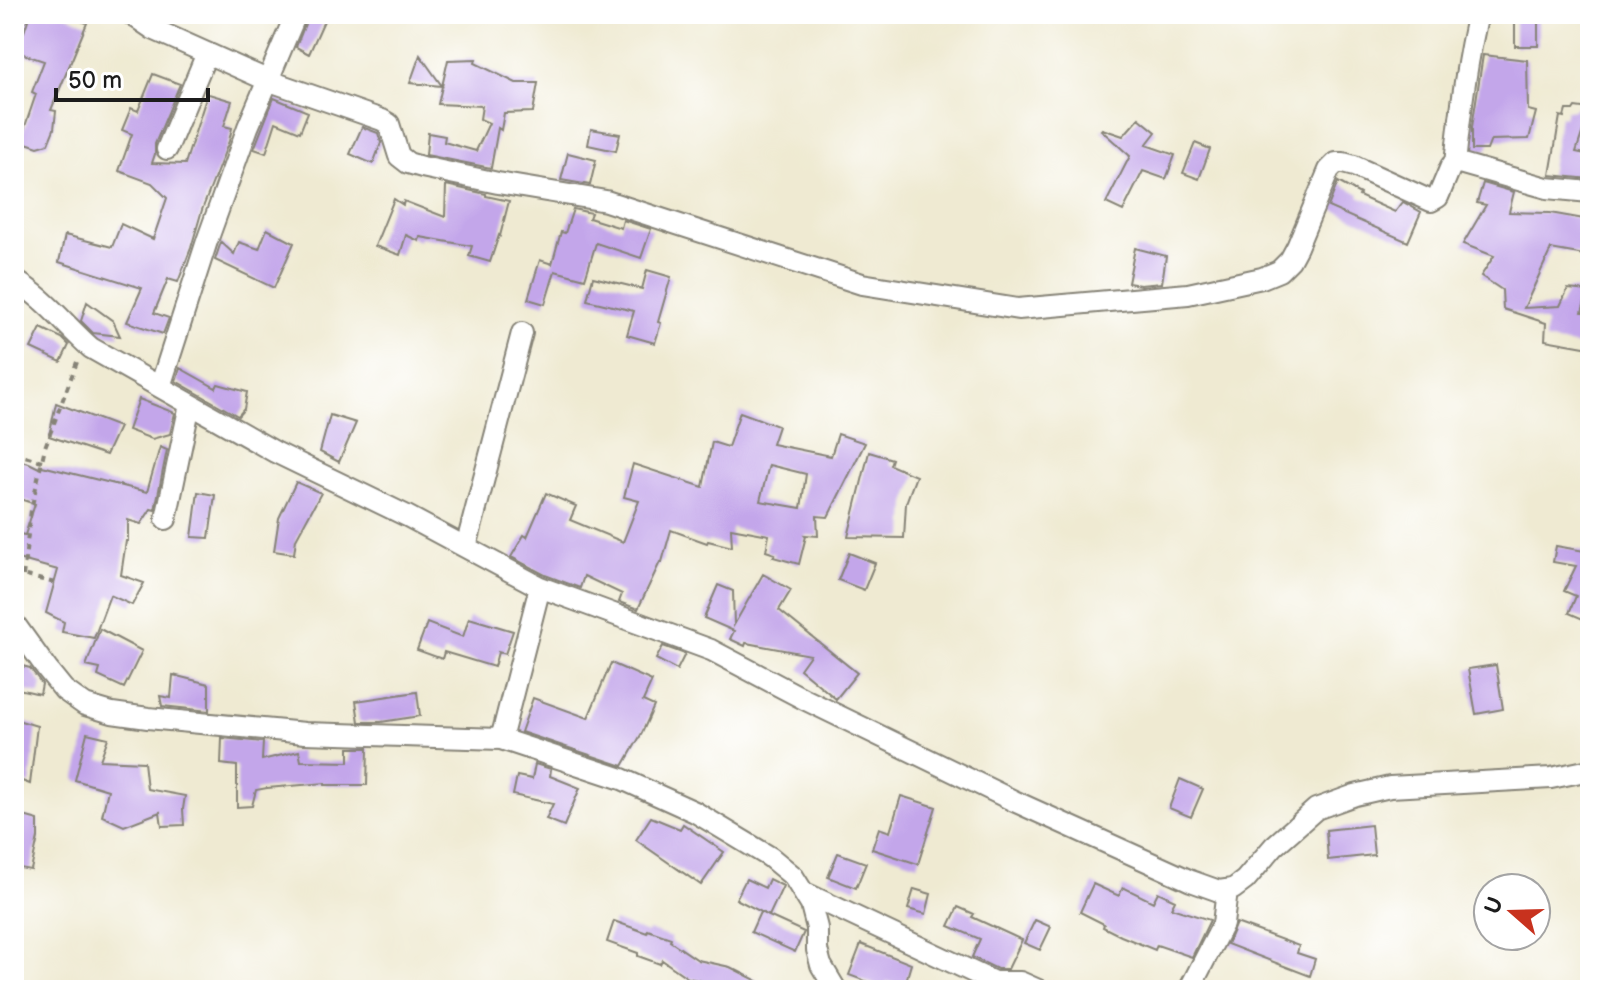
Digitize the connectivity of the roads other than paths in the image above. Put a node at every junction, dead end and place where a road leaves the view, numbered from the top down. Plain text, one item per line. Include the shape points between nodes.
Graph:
1 (131, 14) edge
2 (296, 14) edge
3 (1478, 14) edge
4 (207, 53) junction
5 (267, 80) junction
6 (167, 149) dead end
7 (1455, 164) junction
8 (1590, 192) edge
9 (14, 280) edge
10 (522, 333) dead end
11 (160, 387) junction
12 (190, 404) junction
13 (166, 519) dead end
14 (466, 547) junction
15 (540, 587) junction
16 (14, 623) edge
17 (501, 739) junction
18 (1590, 770) edge
19 (1227, 890) junction
20 (803, 892) junction
21 (836, 990) edge
22 (1038, 990) edge
23 (1189, 990) edge

1 - 4 street
2 - 5 street
3 - 7 street
4 - 5 street
4 - 6 street
5 - 7 street via 389,124 399,156 408,163 606,201 862,284 1018,309 1188,294 1262,278 1290,260 1336,163 1431,201
5 - 11 street
7 - 8 street via 1547,188
9 - 11 street via 91,348
10 - 14 street
11 - 12 street
12 - 13 street
12 - 14 street
14 - 15 street
15 - 17 street
15 - 19 street via 711,650 1014,801 1191,881
16 - 17 street via 64,690 85,705 112,713 305,733
17 - 20 street via 622,779 695,812 770,857
18 - 19 street via 1551,778 1390,787 1335,801 1316,809 1245,880
19 - 23 street via 1223,924
20 - 21 street via 817,928 821,965
20 - 22 street via 994,982 1020,982

